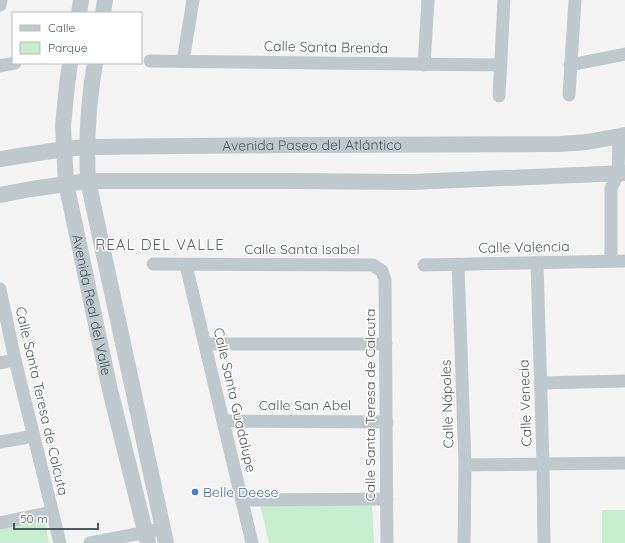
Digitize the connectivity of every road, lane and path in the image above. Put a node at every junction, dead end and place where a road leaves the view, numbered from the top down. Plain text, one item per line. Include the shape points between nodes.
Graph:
1 (1, 0) edge
2 (81, 0) edge
3 (105, 0) edge
4 (193, 0) edge
5 (428, 0) edge
6 (504, 0) edge
7 (576, 0) edge
8 (0, 5) edge
9 (79, 12) edge
10 (103, 12) edge
11 (625, 54) edge
12 (150, 61) dead end
13 (183, 61) junction
14 (12, 64) edge
15 (70, 64) edge
16 (95, 64) edge
17 (424, 64) junction
18 (501, 65) junction
19 (570, 65) junction
20 (0, 66) edge
21 (568, 95) dead end
22 (499, 96) dead end
23 (622, 136) edge
24 (86, 147) junction
25 (64, 149) junction
26 (0, 158) edge
27 (623, 175) edge
28 (88, 181) junction
29 (66, 183) junction
30 (0, 195) edge
31 (611, 261) junction
32 (625, 261) edge
33 (537, 262) junction
34 (153, 264) dead end
35 (458, 264) junction
36 (186, 265) junction
37 (424, 265) dead end
38 (379, 268) joint
39 (0, 289) edge
40 (205, 344) junction
41 (386, 344) junction
42 (15, 360) junction
43 (0, 363) edge
44 (625, 381) edge
45 (540, 383) junction
46 (223, 421) junction
47 (387, 422) junction
48 (34, 436) junction
49 (0, 442) edge
50 (625, 462) edge
51 (543, 464) junction
52 (465, 465) junction
53 (387, 499) junction
54 (242, 500) junction
55 (52, 512) junction
56 (0, 522) edge
57 (165, 536) edge
58 (147, 538) edge
59 (60, 543) edge
60 (90, 543) edge
61 (252, 543) edge
62 (387, 543) edge
63 (464, 543) edge
64 (544, 543) edge

1 - 8 street
2 - 9 street
3 - 10 street
4 - 13 street
5 - 17 street
6 - 18 street
7 - 19 street
11 - 19 street
12 - 13 street, Calle Santa Brenda
13 - 17 street, Calle Santa Brenda
14 - 20 street
15 - 25 street, Avenida Real del Valle via 63,126
16 - 24 street, Avenida Real del Valle via 89,99
17 - 18 street, Calle Santa Brenda
18 - 22 street
19 - 21 street
23 - 24 street, Avenida Paseo del Atlántico via 572,144
23 - 27 street
24 - 25 street, Avenida Paseo del Atlántico
24 - 28 street, Avenida Real del Valle
25 - 26 street, Avenida Paseo del Atlántico
25 - 29 street, Avenida Real del Valle
27 - 28 street via 412,182
27 - 31 street via 611,188
28 - 29 street
28 - 57 street, Avenida Real del Valle
29 - 30 street
29 - 58 street, Avenida Real del Valle via 110,390
31 - 32 street, Calle Valencia
31 - 33 street, Calle Valencia
33 - 35 street, Calle Valencia
33 - 45 street, Calle Venecia
34 - 36 street, Calle Santa Isabel
35 - 37 street, Calle Valencia
35 - 52 street, Calle Nápoles
36 - 38 street, Calle Santa Isabel via 373,265
36 - 40 street, Calle Santa Guadalupe
38 - 41 street, Calle Santa Teresa de Calcuta via 385,280
39 - 42 street, Calle Santa Teresa de Calcuta
40 - 41 street
40 - 46 street, Calle Santa Guadalupe
41 - 47 street, Calle Santa Teresa de Calcuta
42 - 43 street
42 - 48 street, Calle Santa Teresa de Calcuta
44 - 45 street
45 - 51 street, Calle Venecia
46 - 47 street, Calle San Abel
46 - 54 street, Calle Santa Guadalupe
47 - 53 street, Calle Santa Teresa de Calcuta
48 - 49 street
48 - 55 street, Calle Santa Teresa de Calcuta
50 - 51 street
51 - 52 street
51 - 64 street, Calle Venecia
52 - 63 street, Calle Nápoles
53 - 54 street
53 - 62 street, Calle Santa Teresa de Calcuta
54 - 61 street, Calle Santa Guadalupe
55 - 56 street
55 - 59 street, Calle Santa Teresa de Calcuta
57 - 58 street
58 - 60 street

